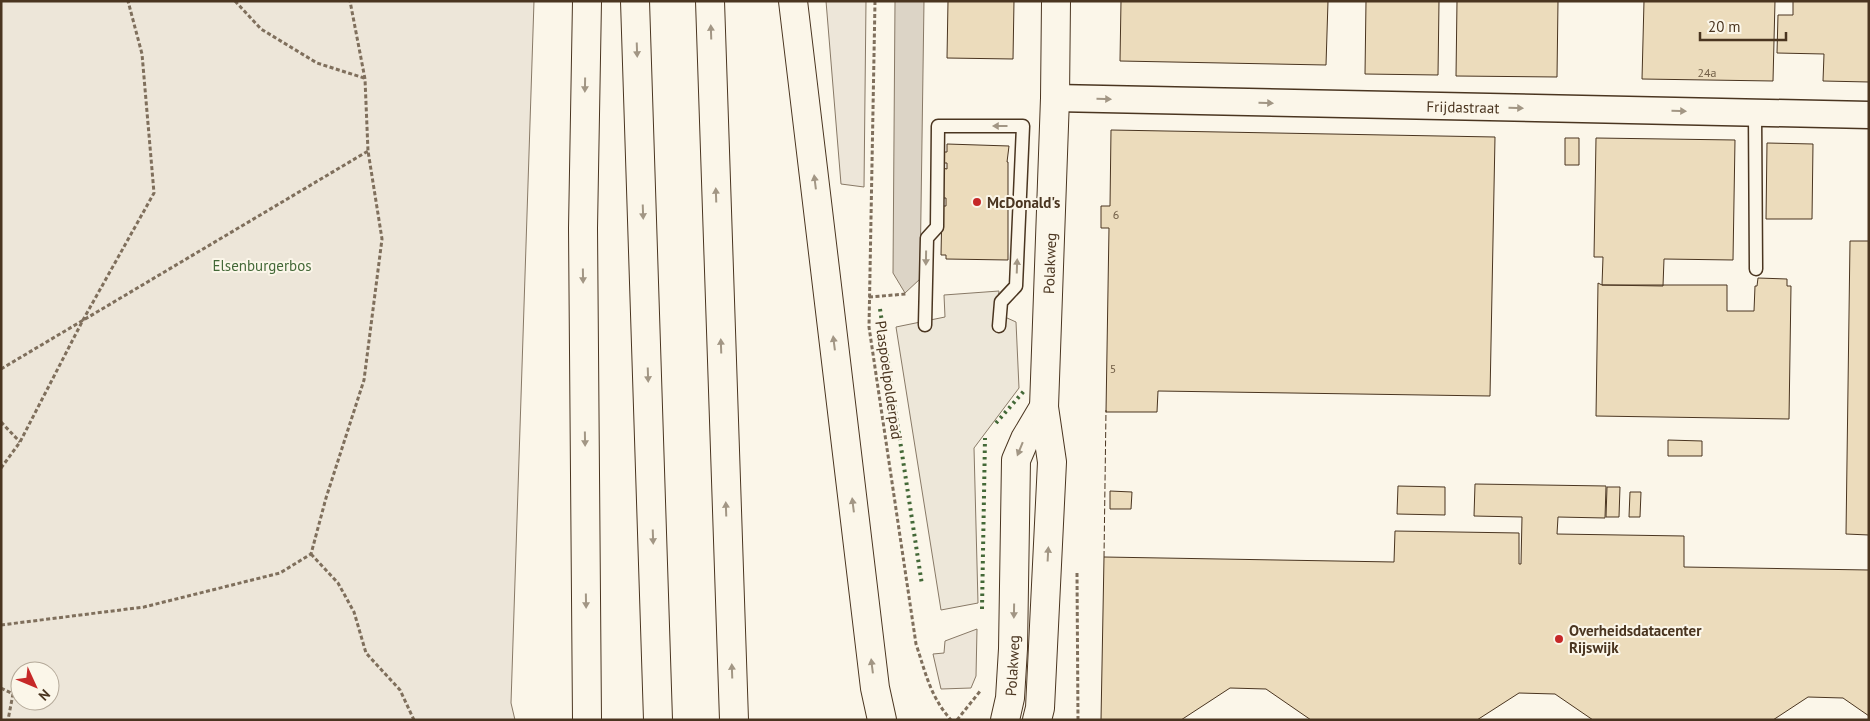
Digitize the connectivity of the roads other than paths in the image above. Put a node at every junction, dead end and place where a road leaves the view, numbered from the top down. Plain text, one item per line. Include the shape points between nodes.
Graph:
1 (587, 1) edge
2 (636, 1) edge
3 (710, 1) edge
4 (793, 1) edge
5 (1056, 1) edge
6 (1055, 98) junction
7 (1755, 113) junction
8 (1869, 114) edge
9 (1756, 269) dead end
10 (925, 325) dead end
11 (1000, 326) dead end
12 (1044, 407) junction
13 (1042, 716) edge
14 (588, 720) edge
15 (658, 720) edge
16 (734, 720) edge
17 (882, 720) edge
18 (1005, 720) edge

1 -> 14 main road via 582,228
2 -> 15 main road
16 -> 3 main road
17 -> 4 main road via 873,679
5 - 6 main road, Polakweg
6 -> 7 street, Frijdastraat
6 - 12 main road, Polakweg
7 - 8 street, Frijdastraat
7 - 9 lane
11 -> 10 lane via 1001,302 1016,286 1023,126 938,126 936,226 927,238
13 -> 12 main road, Polakweg via 1052,462
12 -> 18 main road, Polakweg via 1016,460 1013,649 1010,698

